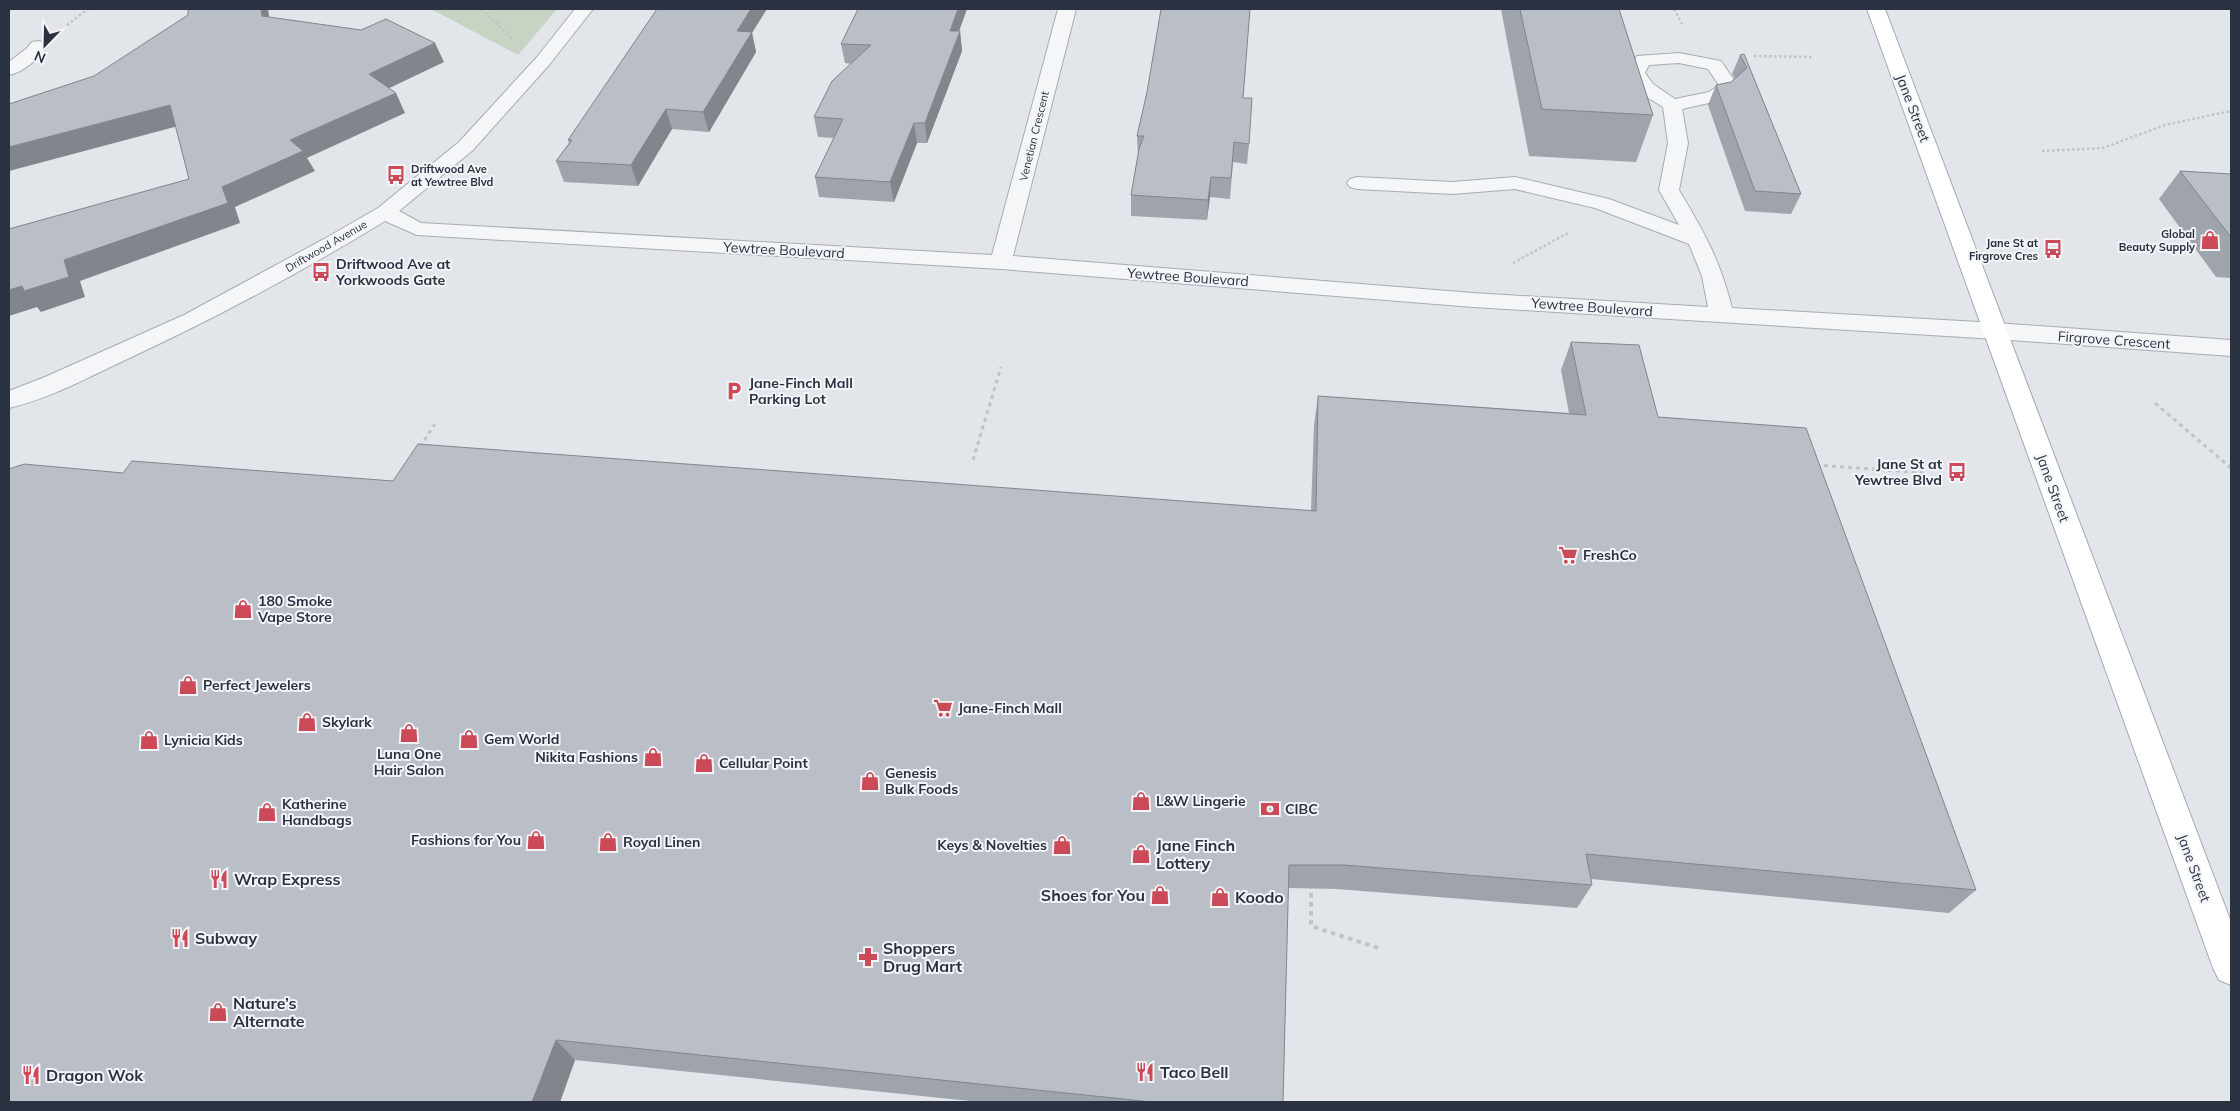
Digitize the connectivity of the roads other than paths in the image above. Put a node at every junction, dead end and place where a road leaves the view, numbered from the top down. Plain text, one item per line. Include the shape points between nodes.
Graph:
1 (584, 9) edge
2 (1067, 9) edge
3 (1876, 9) edge
4 (38, 46) dead end
5 (9, 70) edge
6 (1672, 105) dead end
7 (1357, 183) dead end
8 (385, 212) junction
9 (1698, 240) junction
10 (1001, 262) junction
11 (1722, 316) junction
12 (1996, 331) junction
13 (2231, 348) edge
14 (9, 400) edge
15 (2231, 968) edge

1 - 8 street, Driftwood Avenue via 543,61 466,146
2 - 10 street, Venetian Crescent
3 - 12 main road, Jane Street
4 - 5 street
6 - 9 street via 1678,143 1669,190
7 - 9 street via 1452,188 1515,183 1602,203
8 - 10 street, Yewtree Boulevard via 417,229
8 - 14 street, Driftwood Avenue via 192,320
9 - 11 street via 1713,276
10 - 11 street, Yewtree Boulevard via 1473,300
11 - 12 street, Yewtree Boulevard
12 - 13 street, Firgrove Crescent
12 - 15 main road, Jane Street

